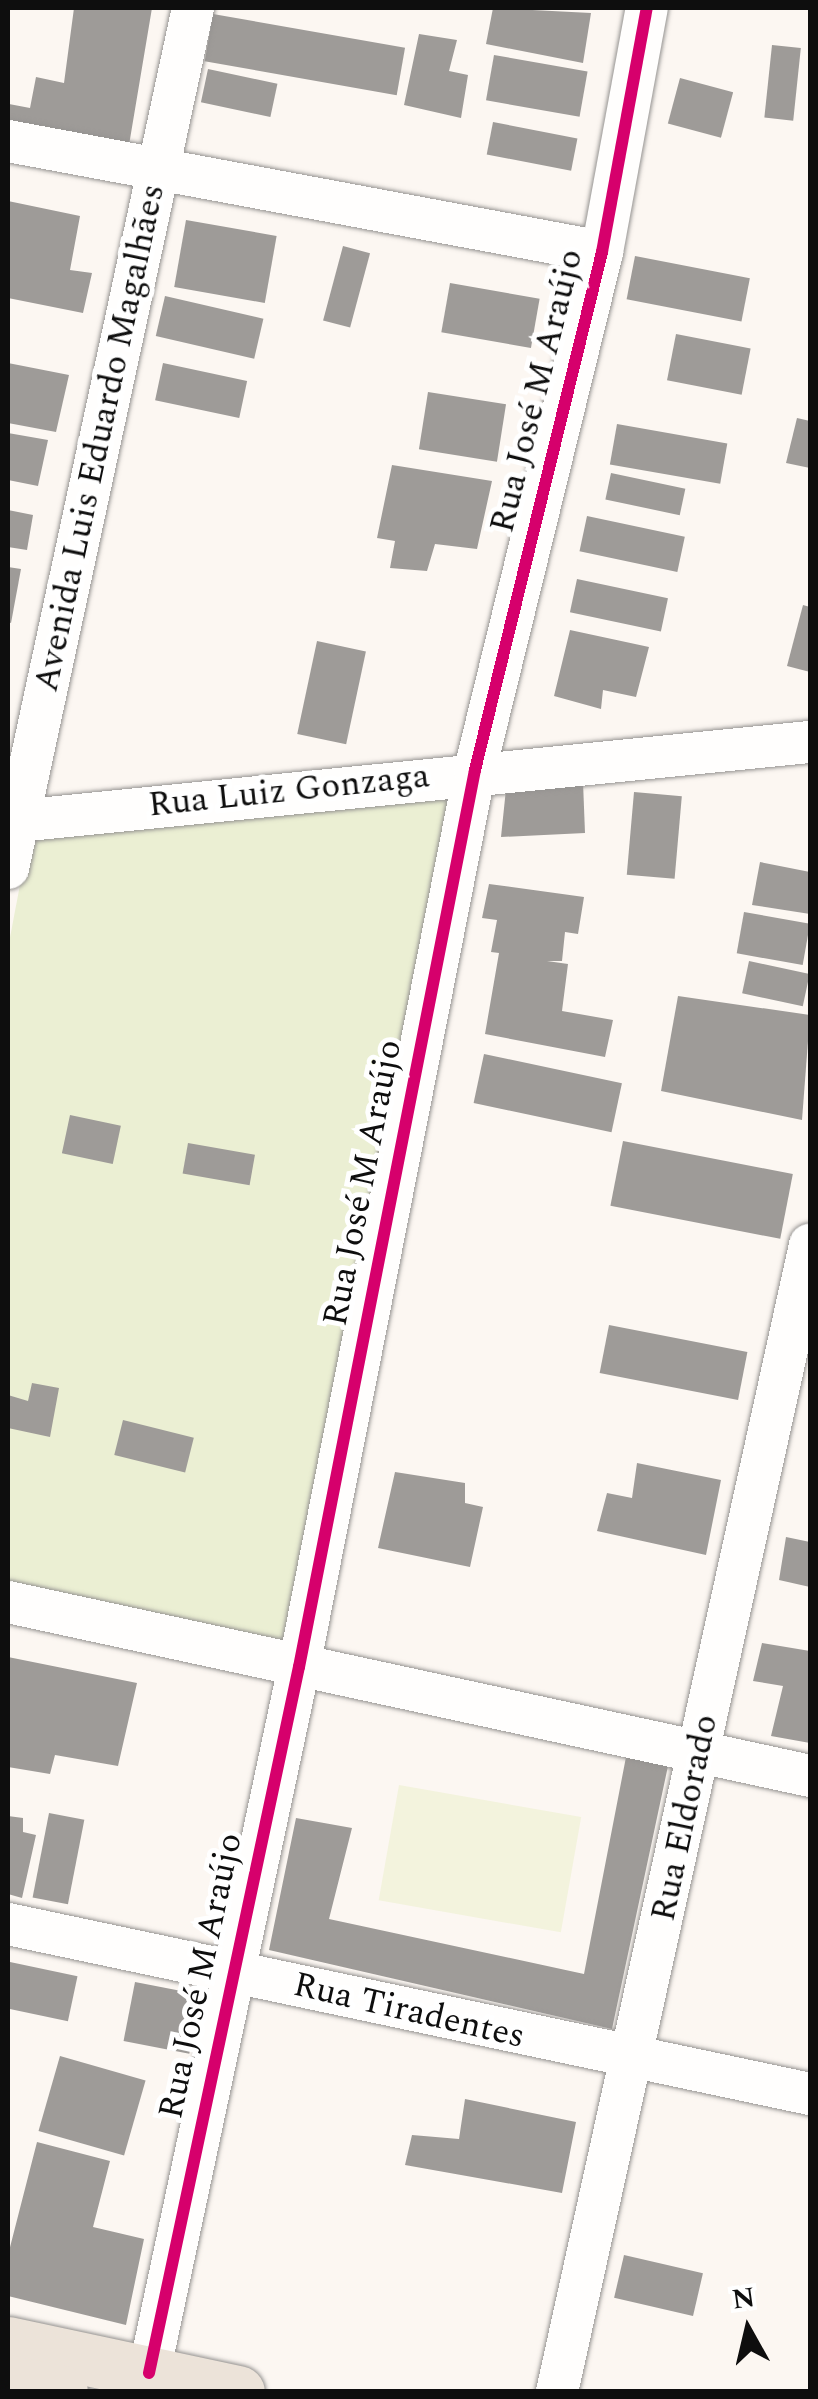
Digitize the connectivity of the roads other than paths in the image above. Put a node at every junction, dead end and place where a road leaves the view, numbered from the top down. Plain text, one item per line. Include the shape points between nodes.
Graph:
1 (193, 8) edge
2 (647, 8) edge
3 (8, 141) edge
4 (158, 170) junction
5 (602, 252) junction
6 (810, 742) edge
7 (475, 770) junction
8 (12, 821) edge
9 (8, 868) edge
10 (810, 1245) edge
11 (804, 1313) edge
12 (8, 1602) edge
13 (299, 1667) junction
14 (698, 1754) junction
15 (810, 1776) edge
16 (8, 1924) edge
17 (232, 1971) junction
18 (633, 2061) junction
19 (810, 2094) edge
20 (8, 2343) edge
21 (149, 2373) junction
22 (8, 2381) edge
23 (62, 2392) edge
24 (239, 2392) edge
25 (557, 2392) edge

1 - 4 street, Avenida Luis Eduardo Magalhães
2 - 5 street, Rua José M Araújo
3 - 4 street
4 - 5 street
4 - 8 street, Avenida Luis Eduardo Magalhães
5 - 7 street, Rua José M Araújo
6 - 7 street, Rua Luiz Gonzaga
7 - 8 street, Rua Luiz Gonzaga
7 - 13 street, Rua José M Araújo
8 - 9 street, Avenida Luis Eduardo Magalhães
10 - 11 street, Rua Eldorado
11 - 14 street, Rua Eldorado
12 - 13 street
13 - 14 street
13 - 17 street, Rua José M Araújo
14 - 15 street
14 - 18 street, Rua Eldorado
16 - 17 street, Rua Tiradentes
17 - 18 street, Rua Tiradentes
17 - 21 street, Rua José M Araújo
18 - 19 street, Rua Tiradentes
18 - 25 street, Rua Eldorado
20 - 21 main road
21 - 24 main road
22 - 23 main road

